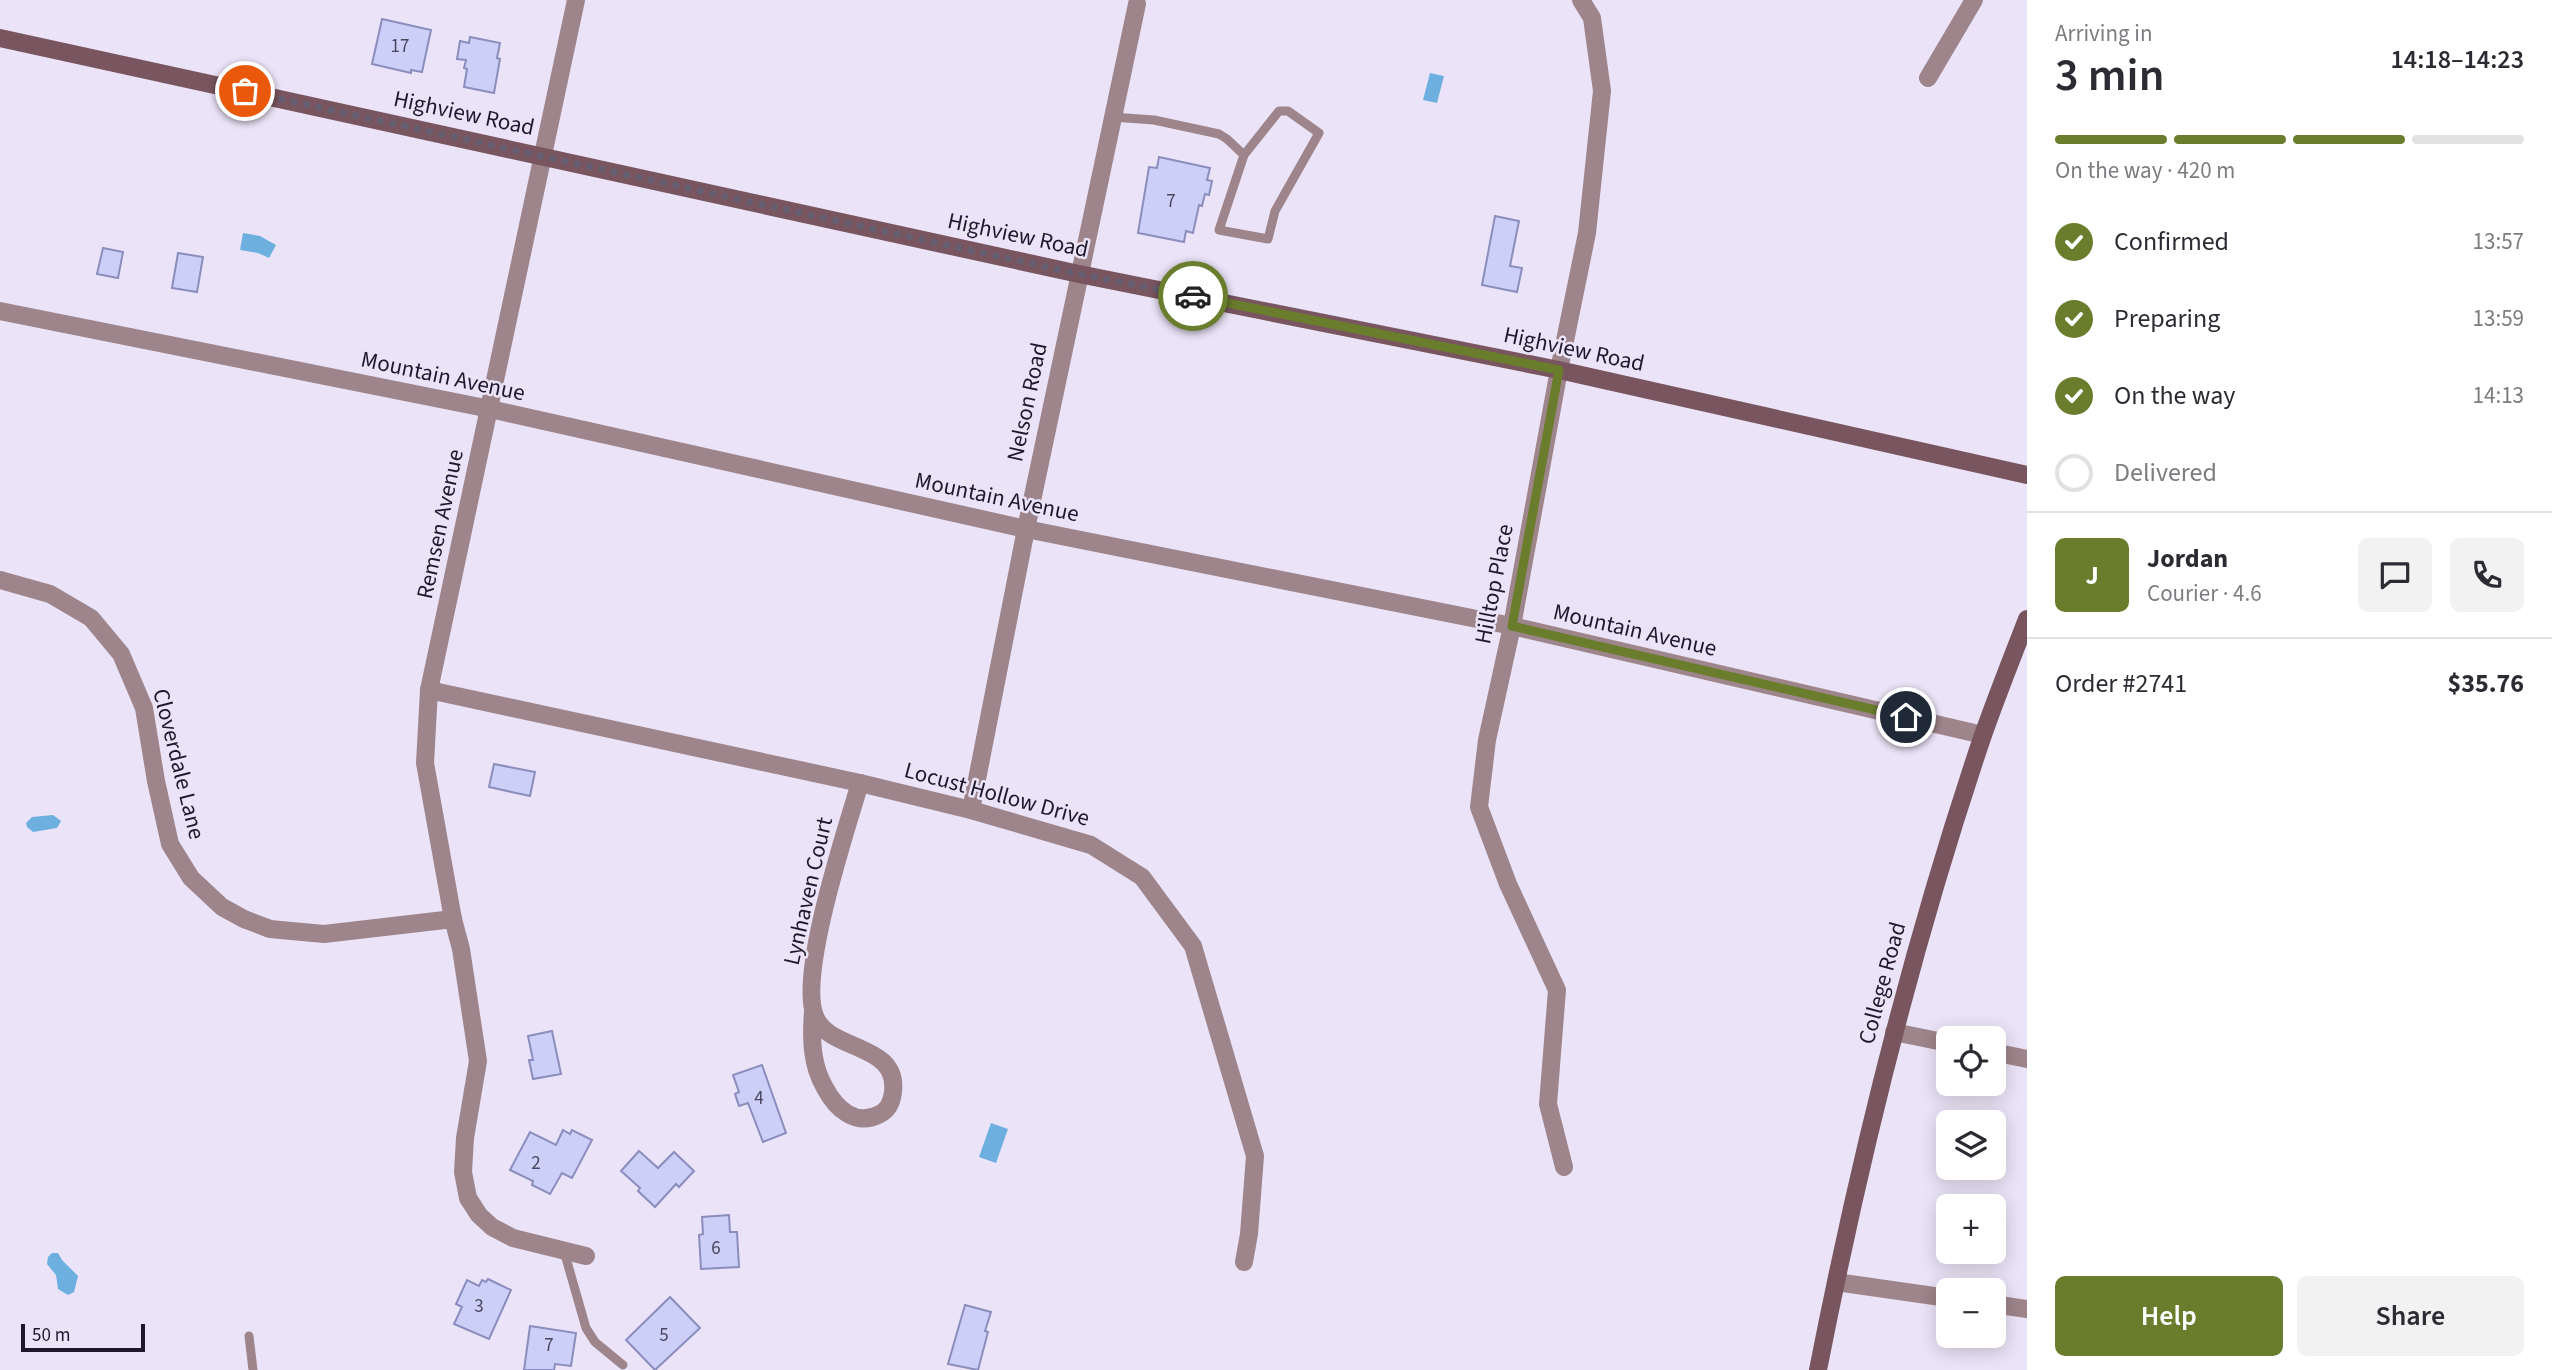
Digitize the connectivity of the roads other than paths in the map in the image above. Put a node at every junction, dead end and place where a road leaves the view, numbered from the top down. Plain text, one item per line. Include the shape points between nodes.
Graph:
1 (576, 0) edge
2 (1581, 0) edge
3 (1974, 0) edge
4 (1137, 4) dead end
5 (0, 38) edge
6 (1928, 78) dead end
7 (1112, 117) junction
8 (544, 155) junction
9 (1244, 155) junction
10 (1079, 274) junction
11 (0, 312) edge
12 (1559, 370) junction
13 (490, 410) junction
14 (2027, 475) edge
15 (1026, 529) junction
16 (0, 580) edge
17 (2027, 619) edge
18 (1512, 626) junction
19 (429, 690) junction
20 (1983, 735) junction
21 (860, 783) junction
22 (971, 810) junction
23 (453, 919) junction
24 (813, 1011) junction
25 (1894, 1032) junction
26 (1936, 1041) edge
27 (2006, 1055) edge
28 (2027, 1059) edge
29 (1564, 1167) dead end
30 (563, 1250) junction
31 (586, 1256) dead end
32 (1244, 1262) dead end
33 (1836, 1282) junction
34 (1936, 1295) edge
35 (2006, 1306) edge
36 (2027, 1309) edge
37 (249, 1336) dead end
38 (623, 1365) dead end
39 (253, 1370) edge
40 (1818, 1370) edge

1 - 8 street, Remsen Avenue
2 - 12 street, Hilltop Place via 1592,18 1602,91 1587,233
3 - 6 street
4 - 7 street, Nelson Road
5 - 8 street, Highview Road
7 - 9 lane via 1154,120 1219,134
7 - 10 street, Nelson Road
8 - 10 street, Highview Road
8 - 13 street, Remsen Avenue
9 - 9 lane via 1219,230 1268,239 1275,211 1319,133 1288,111 1279,111
10 - 12 street, Highview Road
10 - 15 street, Nelson Road
11 - 13 street, Mountain Avenue
12 - 14 street, Highview Road
12 - 18 street, Hilltop Place
13 - 15 street, Mountain Avenue
13 - 19 street, Remsen Avenue
15 - 18 street, Mountain Avenue
15 - 22 street, Nelson Road
16 - 23 street, Cloverdale Lane via 50,594 91,618 121,654 144,708 170,844 191,878 222,907 270,929 324,934
17 - 20 street, College Road
18 - 20 street, Mountain Avenue
18 - 29 street, Hilltop Place via 1487,740 1479,807 1508,884 1557,990 1548,1104
19 - 21 street, Locust Hollow Drive
19 - 23 street, Remsen Avenue via 425,763
20 - 25 street, College Road
21 - 22 street, Locust Hollow Drive
21 - 24 street, Lynhaven Court via 827,898 813,972
22 - 32 street, Locust Hollow Drive via 1091,845 1142,877 1193,946 1255,1156
23 - 30 street, Remsen Avenue via 478,1061 463,1172 468,1198 492,1227 513,1238
24 - 24 street, Lynhaven Court via 817,1023 888,1068 894,1091 885,1111 858,1119 837,1106 825,1090 814,1058
25 - 26 street
25 - 33 street, College Road
27 - 28 street
30 - 31 street, Remsen Avenue
30 - 38 lane via 586,1328 595,1342
33 - 34 street
33 - 40 street, College Road
35 - 36 street
37 - 39 lane

